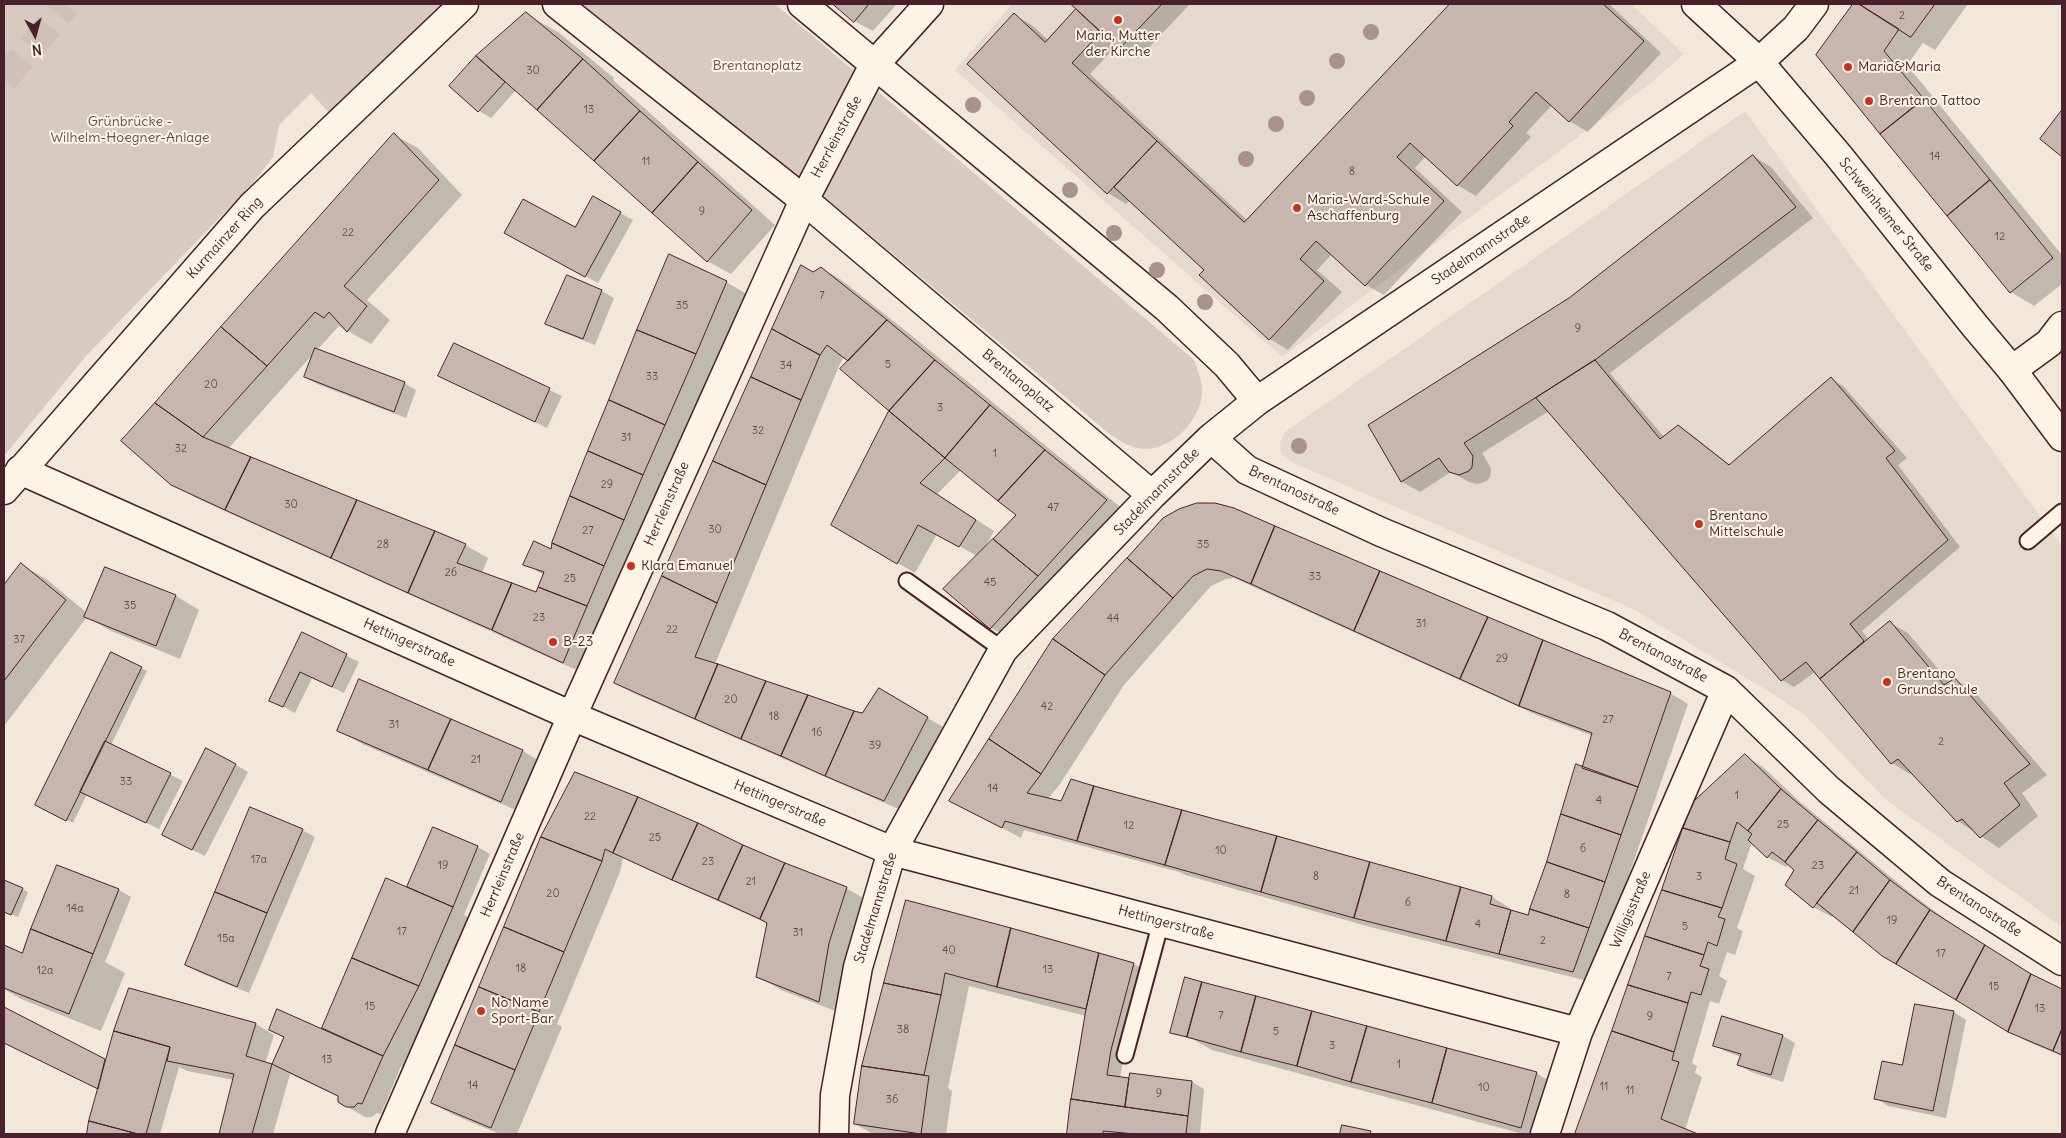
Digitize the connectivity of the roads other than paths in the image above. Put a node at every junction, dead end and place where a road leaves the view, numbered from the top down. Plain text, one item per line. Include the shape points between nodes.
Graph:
1 (464, 4) edge
2 (558, 4) edge
3 (802, 4) edge
4 (929, 4) edge
5 (1696, 4) edge
6 (1814, 4) edge
7 (1759, 62) junction
8 (874, 65) junction
9 (804, 200) junction
10 (2062, 326) edge
11 (2012, 370) junction
12 (1258, 401) junction
13 (2062, 437) edge
14 (1210, 438) junction
15 (12, 480) edge
16 (1152, 495) junction
17 (2062, 512) edge
18 (2028, 541) dead end
19 (907, 581) dead end
20 (1003, 650) junction
21 (1726, 690) junction
22 (572, 716) junction
23 (892, 851) junction
24 (1161, 922) junction
25 (2062, 961) edge
26 (1578, 1032) junction
27 (1125, 1055) dead end
28 (390, 1134) edge
29 (834, 1134) edge
30 (1545, 1134) edge

1 - 15 street, Kurmainzer Ring via 252,206
2 - 9 street, Brentanoplatz
3 - 8 street
4 - 8 street, Herrleinstraße
5 - 7 street, Schweinheimer Straße
6 - 7 street, Stadelmannstraße via 1796,28
7 - 11 street, Schweinheimer Straße via 1838,154
7 - 12 street, Stadelmannstraße
8 - 9 street, Herrleinstraße
8 - 12 street via 1167,308 1227,365
9 - 16 street, Brentanoplatz
9 - 22 street, Herrleinstraße
10 - 11 street via 2049,343
11 - 13 street, Schweinheimer Straße
12 - 14 street, Stadelmannstraße
14 - 16 street, Stadelmannstraße
14 - 21 street, Brentanostraße via 1247,470 1381,532 1607,626
15 - 22 street, Hettingerstraße
16 - 20 street, Stadelmannstraße
17 - 18 lane
19 - 20 lane
20 - 23 street, Stadelmannstraße
21 - 25 street, Brentanostraße via 1829,790 1940,883
21 - 26 street, Willigisstraße
22 - 23 street, Hettingerstraße
22 - 28 street, Herrleinstraße
23 - 24 street, Hettingerstraße
23 - 29 street, Stadelmannstraße via 858,967 835,1094
24 - 26 street, Hettingerstraße
24 - 27 lane
26 - 30 street, Willigisstraße

